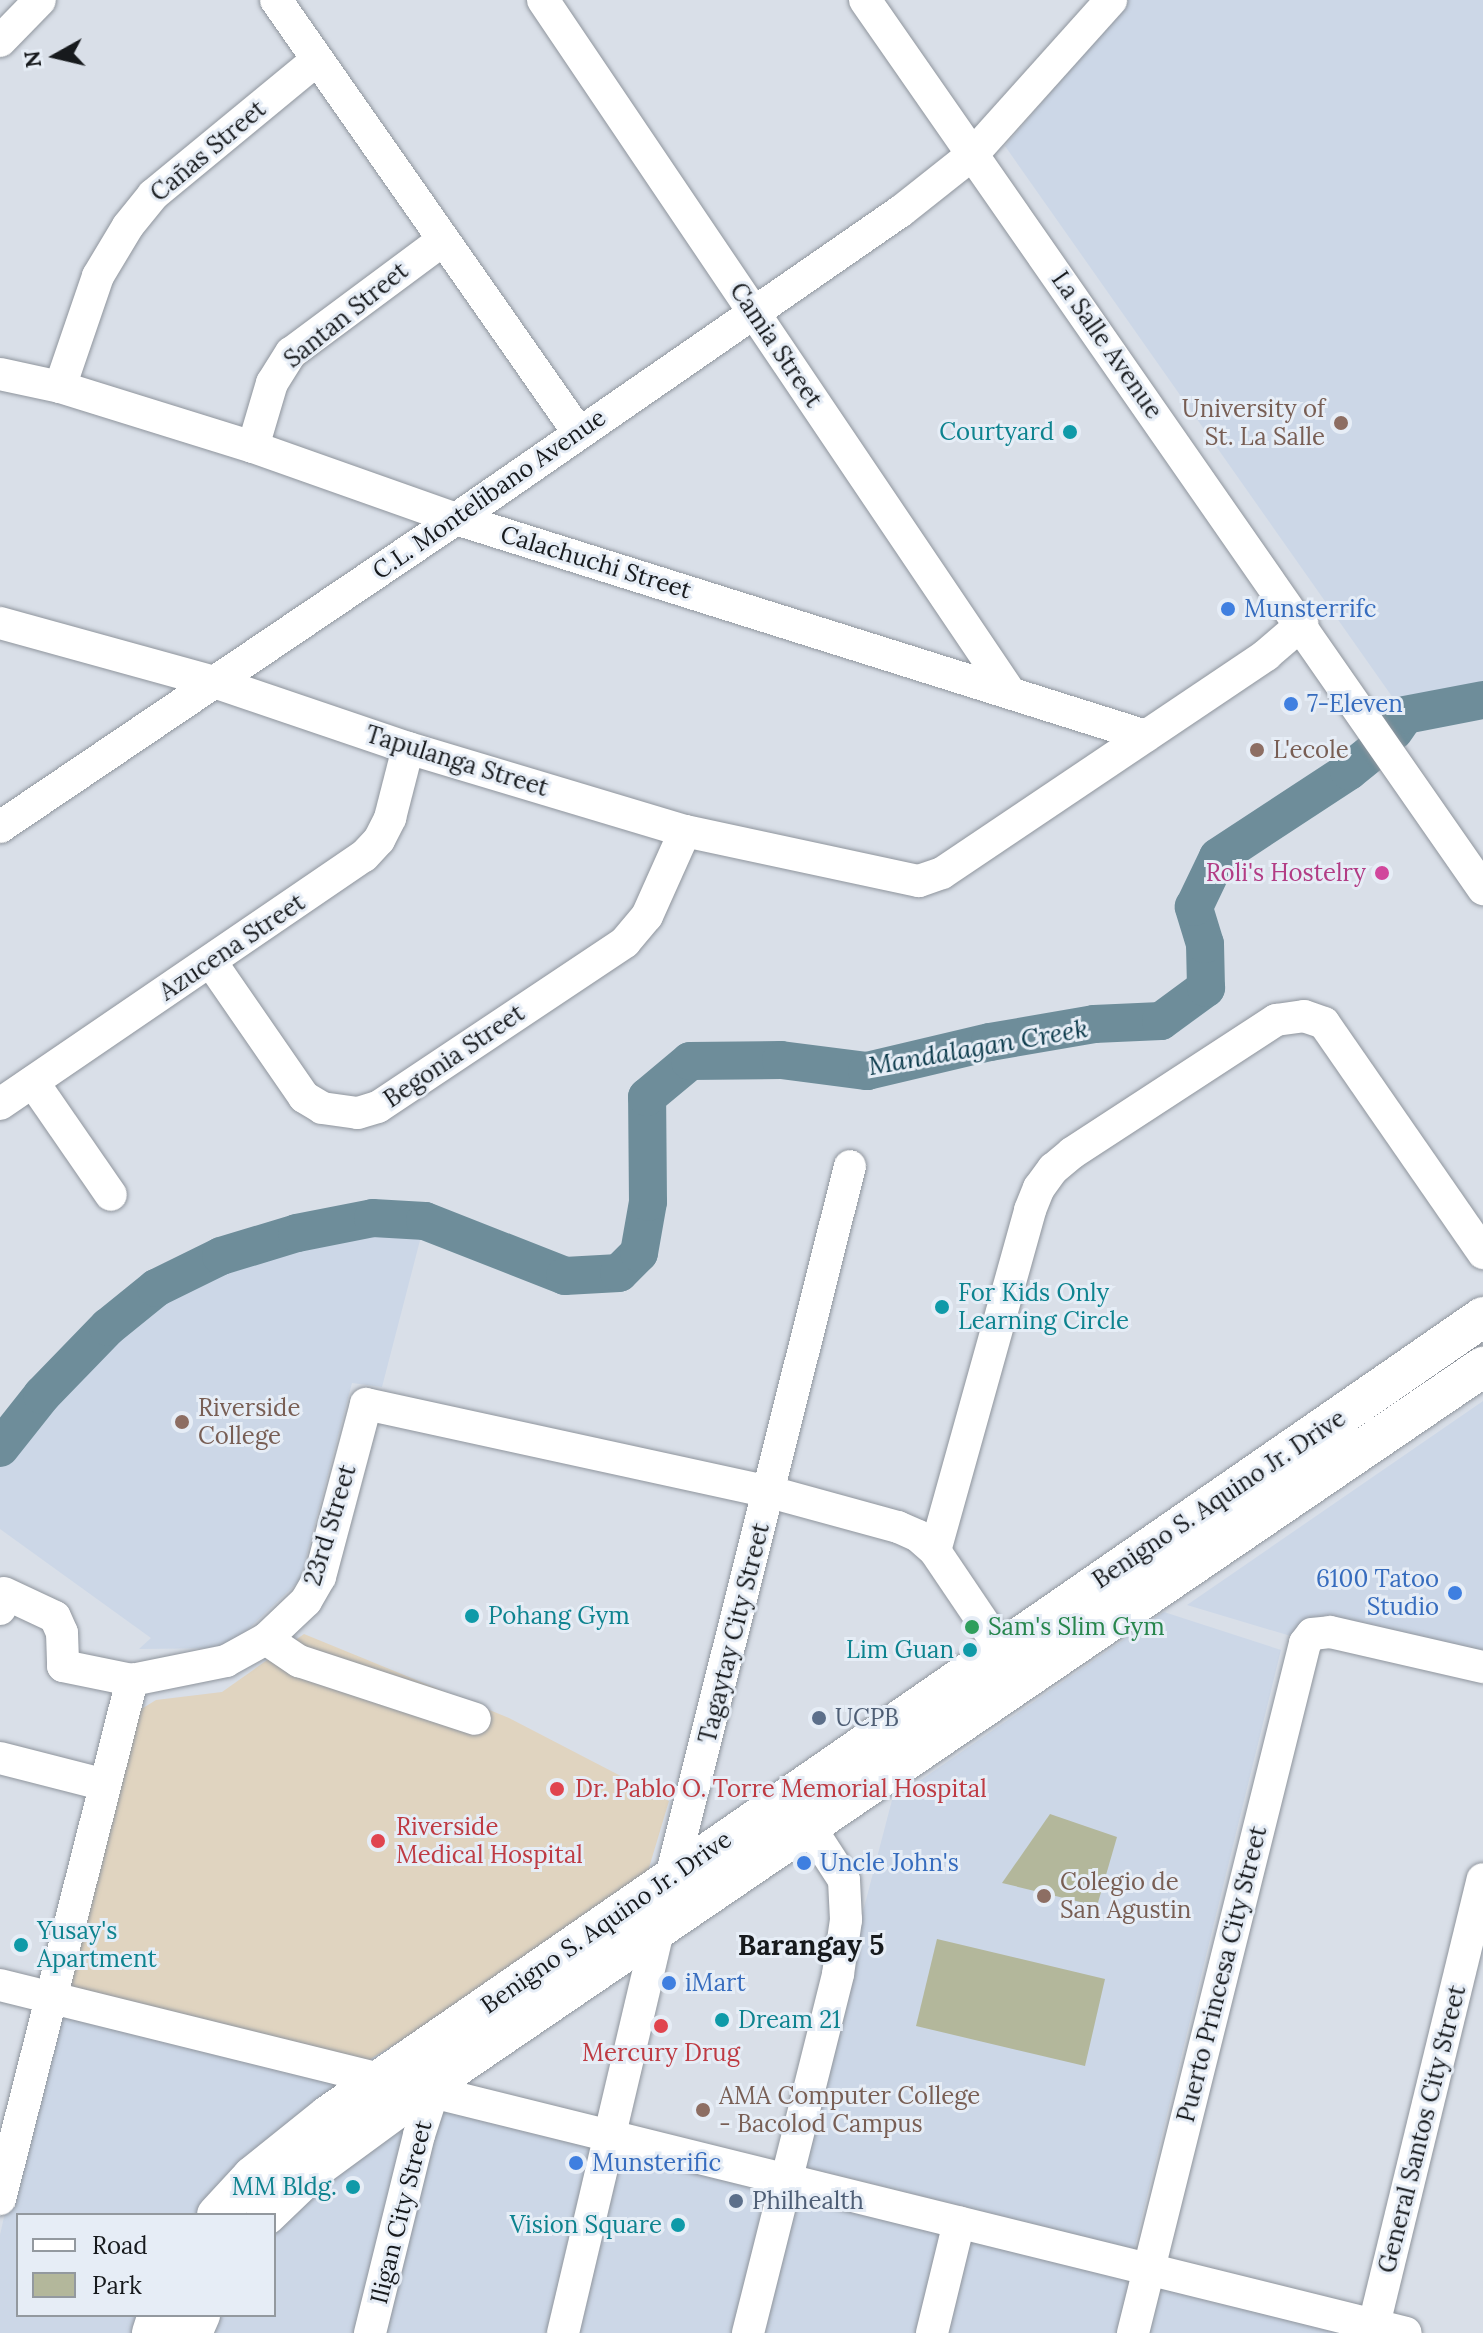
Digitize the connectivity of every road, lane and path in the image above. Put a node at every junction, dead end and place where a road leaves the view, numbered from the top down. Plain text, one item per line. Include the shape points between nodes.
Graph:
1 (40, 0) edge
2 (276, 0) edge
3 (543, 0) edge
4 (865, 0) edge
5 (1111, 0) edge
6 (0, 41) edge
7 (317, 60) junction
8 (973, 154) junction
9 (442, 241) junction
10 (754, 311) junction
11 (0, 374) edge
12 (60, 387) junction
13 (578, 432) junction
14 (253, 447) junction
15 (456, 519) junction
16 (0, 623) edge
17 (1302, 624) junction
18 (214, 682) junction
19 (1009, 691) junction
20 (1146, 736) junction
21 (408, 748) junction
22 (0, 827) edge
23 (685, 831) junction
24 (1474, 858) edge
25 (1483, 889) edge
26 (211, 962) junction
27 (33, 1082) junction
28 (0, 1104) edge
29 (850, 1166) dead end
30 (111, 1195) dead end
31 (1483, 1253) edge
32 (1483, 1317) edge
33 (1483, 1367) edge
34 (1411, 1368) junction
35 (1433, 1401) junction
36 (770, 1492) junction
37 (1167, 1534) junction
38 (935, 1551) junction
39 (1190, 1567) junction
40 (0, 1609) edge
41 (266, 1639) junction
42 (1012, 1665) junction
43 (1483, 1667) edge
44 (132, 1680) junction
45 (475, 1719) dead end
46 (0, 1758) edge
47 (105, 1785) junction
48 (798, 1811) junction
49 (671, 1877) junction
50 (1483, 1879) edge
51 (659, 1929) junction
52 (0, 1985) edge
53 (53, 1997) junction
54 (381, 2079) junction
55 (428, 2090) junction
56 (611, 2136) junction
57 (786, 2179) junction
58 (0, 2199) edge
59 (219, 2213) edge
60 (268, 2213) edge
61 (959, 2222) junction
62 (1148, 2269) junction
63 (1373, 2329) edge
64 (370, 2333) edge
65 (563, 2333) edge
66 (748, 2333) edge
67 (932, 2333) edge
68 (1133, 2333) edge
69 (1406, 2333) edge

1 - 6 street
2 - 7 street
3 - 10 street, Camia Street
4 - 8 street, La Salle Avenue
5 - 8 street, C.L. Montelibano Avenue
7 - 9 street
7 - 12 street, Cañas Street via 153,195 128,226 98,276
8 - 10 street, C.L. Montelibano Avenue via 901,211
8 - 17 street, La Salle Avenue
9 - 13 street
9 - 14 street, Santan Street via 291,353 272,383
10 - 13 street, C.L. Montelibano Avenue
10 - 19 street, Camia Street
11 - 12 street, Calachuchi Street
12 - 14 street, Calachuchi Street
13 - 15 street, C.L. Montelibano Avenue
14 - 15 street, Calachuchi Street
15 - 18 street, C.L. Montelibano Avenue
15 - 19 street, Calachuchi Street
16 - 18 street, Tapulanga Street
17 - 20 street via 1266,655
17 - 24 street, La Salle Avenue
18 - 21 street, Tapulanga Street
18 - 22 street, C.L. Montelibano Avenue
19 - 20 street, Calachuchi Street
20 - 23 street, Tapulanga Street via 942,873 919,881
21 - 23 street, Tapulanga Street
21 - 26 street, Azucena Street via 379,840 364,856
23 - 26 street, Begonia Street via 647,916 625,942 378,1107 358,1113 322,1108 304,1097
24 - 25 street, La Salle Avenue
26 - 27 street, Azucena Street
27 - 28 street, Azucena Street
27 - 30 street
29 - 36 street, Tagaytay City Street
31 - 38 street via 1324,1023 1304,1016 1276,1020 1072,1153 1039,1188
32 - 34 main road, Benigno S. Aquino Jr. Drive
33 - 35 main road, Benigno S. Aquino Jr. Drive
34 - 35 main road
34 - 37 main road, Benigno S. Aquino Jr. Drive
35 - 39 main road, Benigno S. Aquino Jr. Drive
36 - 38 street, 23rd Street via 898,1527
36 - 41 street, 23rd Street via 366,1404 320,1577 306,1601
36 - 49 street, Tagaytay City Street
37 - 39 main road
37 - 42 main road, Benigno S. Aquino Jr. Drive
38 - 42 street
39 - 42 main road, Benigno S. Aquino Jr. Drive
40 - 44 street via 4,1593 55,1617 62,1633 63,1666
41 - 44 street, 23rd Street via 226,1661
41 - 45 street via 299,1661
42 - 48 main road, Benigno S. Aquino Jr. Drive
43 - 62 street, Puerto Princesa City Street via 1330,1632 1312,1634 1305,1643
44 - 47 street
46 - 47 street
47 - 53 street
48 - 49 main road, Benigno S. Aquino Jr. Drive
48 - 51 main road, Benigno S. Aquino Jr. Drive
48 - 57 street via 844,1880 846,1920 838,1974
49 - 51 street, Tagaytay City Street
49 - 54 main road, Benigno S. Aquino Jr. Drive
50 - 63 street, General Santos City Street
51 - 55 main road, Benigno S. Aquino Jr. Drive
51 - 56 street, Tagaytay City Street
52 - 53 street
53 - 54 street
53 - 58 street
54 - 55 street
54 - 59 main road, Benigno S. Aquino Jr. Drive via 277,2156
55 - 56 street
55 - 60 main road, Benigno S. Aquino Jr. Drive via 314,2169
55 - 64 street, Iligan City Street
56 - 57 street
56 - 65 street, Tagaytay City Street
57 - 61 street
57 - 66 street
61 - 62 street
61 - 67 street
62 - 63 street
62 - 68 street, Puerto Princesa City Street
63 - 69 street

